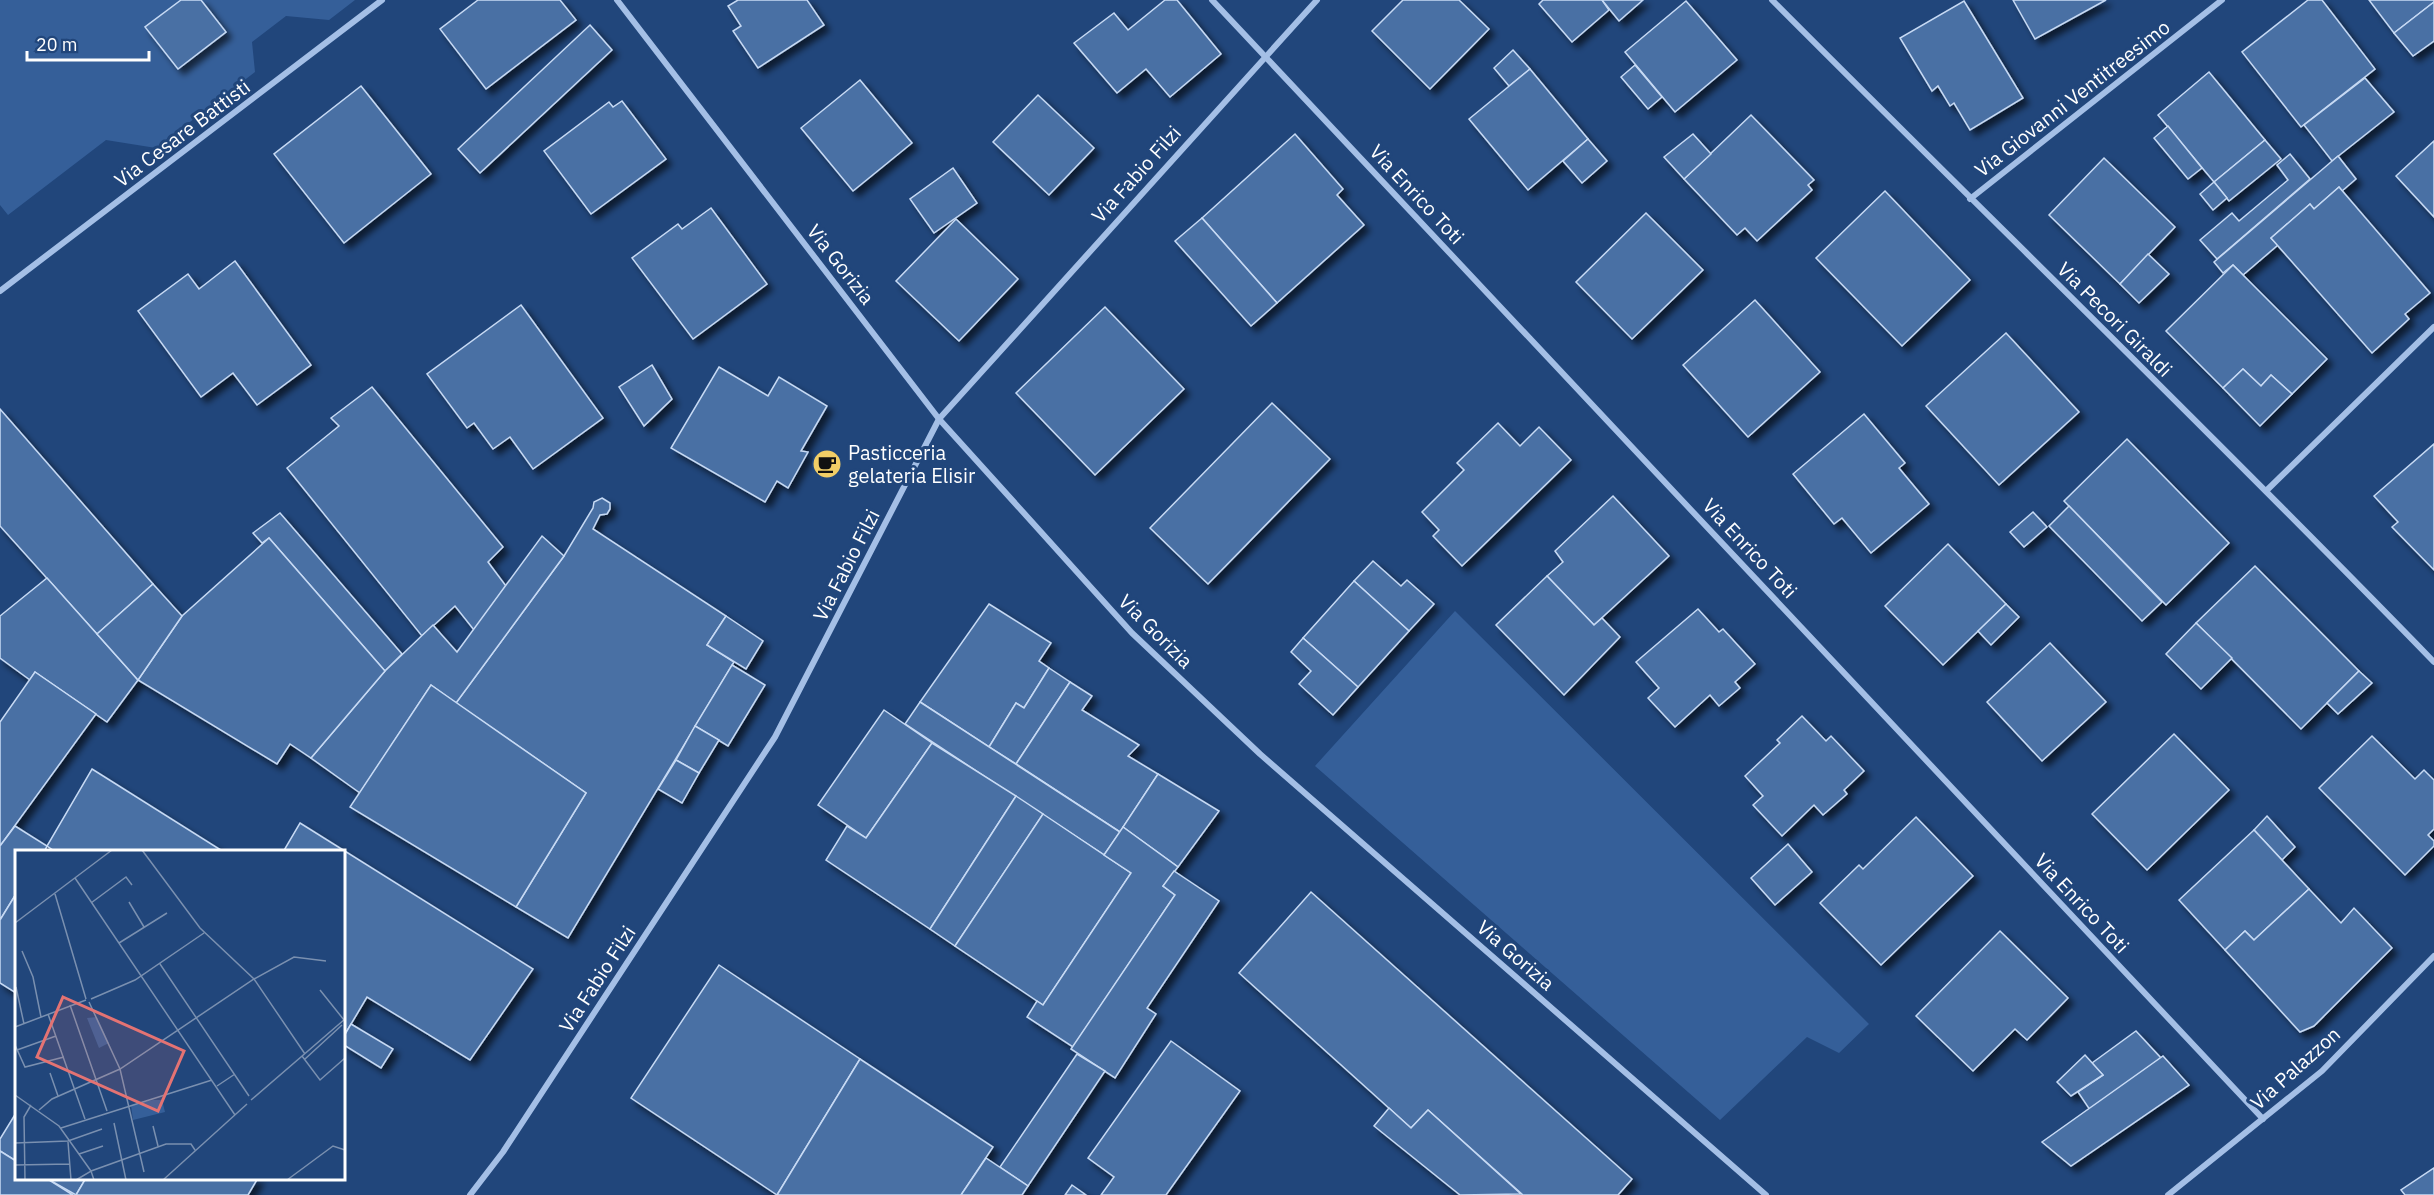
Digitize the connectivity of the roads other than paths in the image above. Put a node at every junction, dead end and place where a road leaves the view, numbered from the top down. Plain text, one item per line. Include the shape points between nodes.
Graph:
1 (382, 0) edge
2 (617, 0) edge
3 (1212, 0) edge
4 (1317, 0) edge
5 (1772, 0) edge
6 (2222, 0) edge
7 (1265, 55) junction
8 (1970, 200) junction
9 (0, 291) edge
10 (2434, 327) edge
11 (939, 419) junction
12 (2266, 491) junction
13 (2434, 662) edge
14 (2434, 956) edge
15 (2263, 1119) junction
16 (470, 1195) edge
17 (1766, 1195) edge
18 (2168, 1195) edge

1 - 9 street, Via Cesare Battisti
2 - 11 street, Via Gorizia
3 - 7 street, Via Enrico Toti
4 - 7 street, Via Fabio Filzi
5 - 8 street, Via Pecori Giraldi
6 - 8 street, Via Giovanni Ventitreesimo
7 - 11 street, Via Fabio Filzi
7 - 15 street, Via Enrico Toti
8 - 12 street, Via Pecori Giraldi
10 - 12 street
11 - 16 street, Via Fabio Filzi via 775,737 503,1152
11 - 17 street, Via Gorizia via 1132,633 1252,746
12 - 13 street, Via Pecori Giraldi
14 - 15 street, Via Palazzon via 2322,1071
15 - 18 street, Via Palazzon

